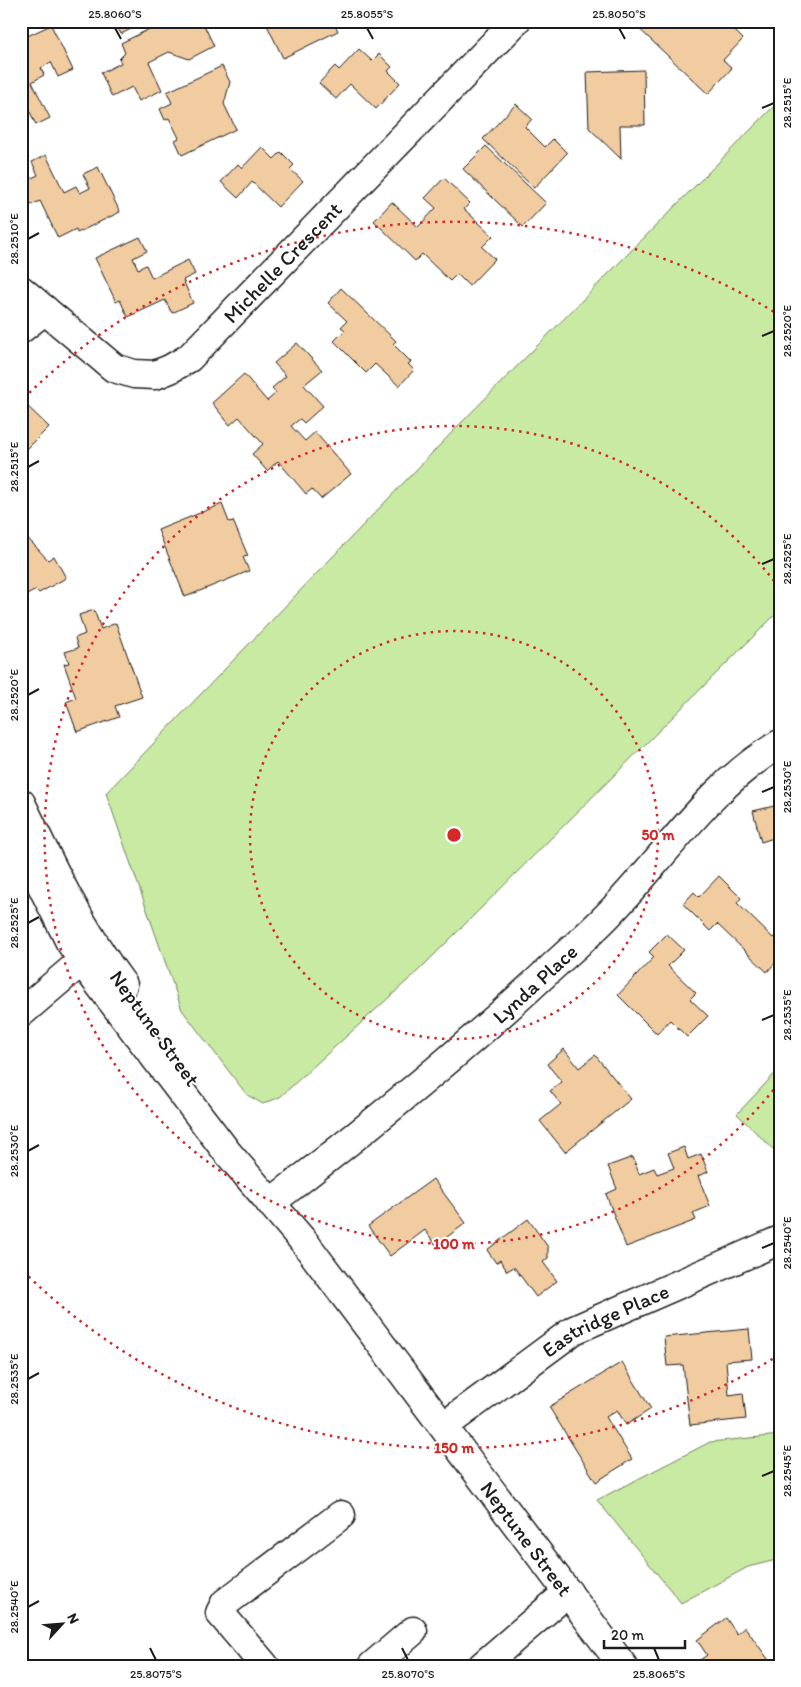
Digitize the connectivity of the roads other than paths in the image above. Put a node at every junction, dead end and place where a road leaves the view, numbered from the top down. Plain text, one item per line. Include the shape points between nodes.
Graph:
1 (516, 21) edge
2 (21, 290) edge
3 (45, 310) junction
4 (21, 329) edge
5 (780, 744) edge
6 (22, 804) edge
7 (21, 844) edge
8 (89, 954) junction
9 (21, 1014) edge
10 (274, 1200) junction
11 (780, 1240) edge
12 (444, 1426) junction
13 (341, 1515) dead end
14 (568, 1592) junction
15 (413, 1631) dead end
16 (265, 1666) edge
17 (372, 1666) edge
18 (482, 1666) edge
19 (623, 1666) edge

1 - 3 street, Michelle Crescent via 189,358 155,375 134,374 114,368
2 - 3 street, Michelle Crescent
3 - 4 street
5 - 10 street, Lynda Place via 729,780 608,915 498,1018
6 - 8 street, Neptune Street
7 - 8 street, Neptune Street via 70,942
8 - 9 street
8 - 10 street, Neptune Street via 226,1152
10 - 12 street, Neptune Street
11 - 12 street, Eastridge Place via 574,1330
12 - 14 street, Neptune Street
13 - 16 street via 225,1603 220,1613
14 - 18 street
14 - 19 street, Neptune Street
15 - 17 street

